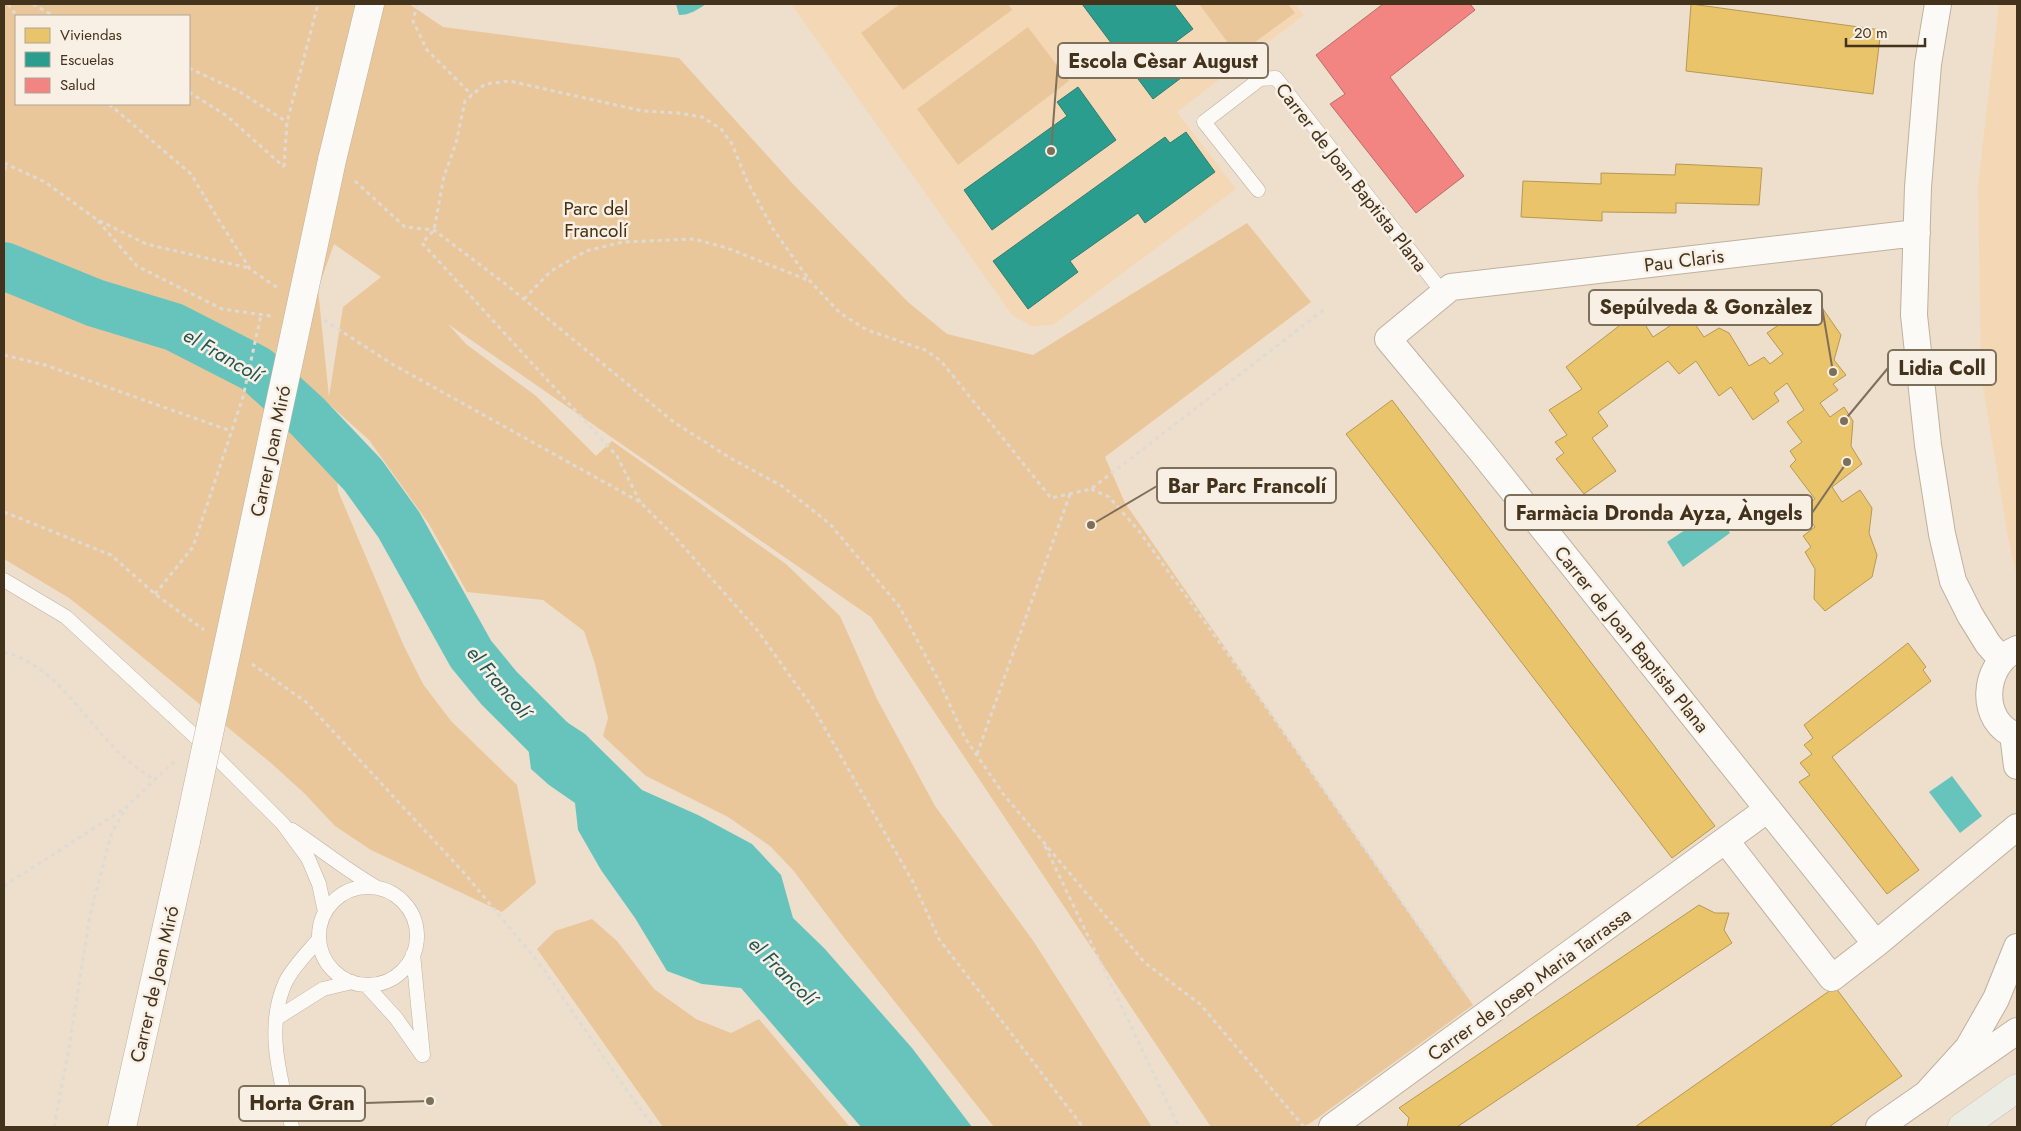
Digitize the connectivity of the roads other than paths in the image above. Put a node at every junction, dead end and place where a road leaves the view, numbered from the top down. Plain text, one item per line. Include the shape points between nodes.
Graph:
1 (370, 4) edge
2 (1938, 4) edge
3 (1258, 190) dead end
4 (1917, 233) junction
5 (1447, 290) junction
6 (4, 580) edge
7 (2010, 654) edge
8 (2015, 735) edge
9 (2017, 766) edge
10 (1768, 809) junction
11 (284, 824) junction
12 (2017, 827) edge
13 (1726, 841) junction
14 (186, 842) joint
15 (378, 888) junction
16 (325, 912) junction
17 (319, 939) junction
18 (1876, 944) junction
19 (2017, 947) edge
20 (414, 954) junction
21 (359, 984) junction
22 (277, 1018) junction
23 (2017, 1031) edge
24 (2017, 1088) edge
25 (1929, 1092) junction
26 (122, 1127) edge
27 (292, 1127) edge
28 (1332, 1127) edge
29 (1879, 1127) edge
30 (1962, 1127) edge

1 - 14 street, Carrer Joan Miró, bridge via 332,160
2 - 4 street via 1928,64
3 - 5 lane, Carrer de Joan Baptista Plana via 1204,122 1260,79 1276,78
4 - 5 street, Pau Claris
4 - 7 street via 1914,315 1928,445 1942,534 1961,598 1988,644
5 - 10 street, Carrer de Joan Baptista Plana via 1388,339
6 - 11 lane via 66,617 131,675
7 - 8 street via 1994,671 1989,696 1999,722
8 - 9 street
10 - 13 street
10 - 18 street, Carrer de Joan Baptista Plana
11 - 15 lane via 350,872
11 - 16 lane via 308,858
12 - 18 street
13 - 18 street via 1832,978
13 - 28 street, Carrer de Josep Maria Tarrassa
14 - 26 street, Carrer de Joan Miró
15 - 16 lane via 362,887 347,892 334,900
15 - 20 lane via 403,901 411,913 416,926
16 - 17 lane
17 - 21 lane via 329,966 340,976
17 - 22 lane via 287,980
19 - 25 street via 1996,999 1968,1048
20 - 21 lane via 394,977 380,983
20 - 21 lane via 423,1055 396,1018
21 - 22 lane via 324,988
22 - 27 lane via 274,1038
23 - 25 street
24 - 30 main road
25 - 29 street

